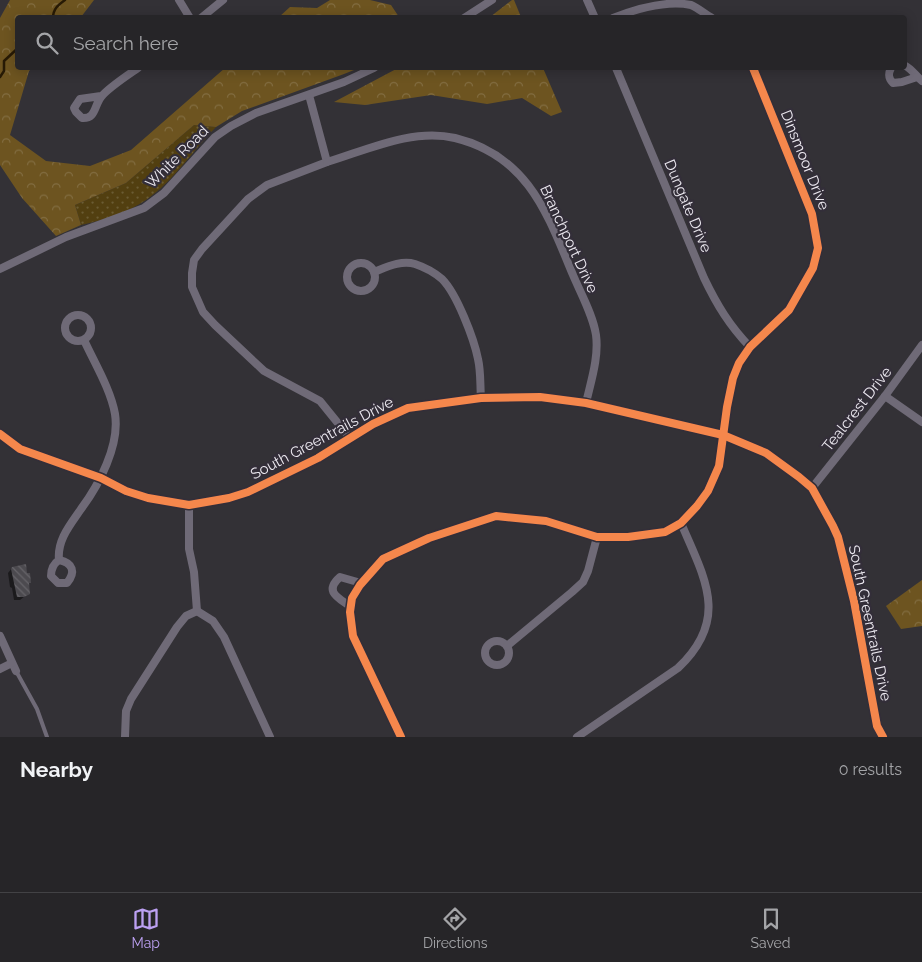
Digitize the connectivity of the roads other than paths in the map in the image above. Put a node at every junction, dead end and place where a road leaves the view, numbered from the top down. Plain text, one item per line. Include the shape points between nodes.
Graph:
1 (179, 0) edge
2 (223, 0) edge
3 (492, 0) edge
4 (587, 0) edge
5 (691, 2) edge
6 (188, 15) edge
7 (205, 15) edge
8 (469, 15) edge
9 (593, 15) edge
10 (622, 15) edge
11 (708, 15) edge
12 (907, 66) edge
13 (135, 70) edge
14 (370, 70) edge
15 (617, 70) edge
16 (754, 70) edge
17 (890, 70) edge
18 (920, 79) edge
19 (309, 95) junction
20 (101, 96) dead end
21 (326, 162) junction
22 (0, 269) edge
23 (374, 272) dead end
24 (84, 340) dead end
25 (922, 345) edge
26 (750, 347) junction
27 (885, 396) junction
28 (481, 398) junction
29 (586, 403) junction
30 (922, 422) edge
31 (0, 434) edge
32 (723, 435) junction
33 (350, 438) junction
34 (101, 478) junction
35 (812, 488) junction
36 (189, 505) junction
37 (681, 524) junction
38 (597, 537) junction
39 (59, 560) dead end
40 (361, 583) junction
41 (351, 607) junction
42 (197, 611) junction
43 (0, 636) edge
44 (507, 646) dead end
45 (14, 667) junction
46 (0, 669) edge
47 (881, 736) edge
48 (47, 737) edge
49 (125, 737) edge
50 (270, 737) edge
51 (401, 737) edge
52 (576, 737) edge

1 - 6 street
2 - 7 street
3 - 8 street
4 - 9 street
5 - 10 street via 652,4
5 - 11 street
12 - 18 street
13 - 20 street
14 - 19 street, White Road
15 - 26 street, Dungate Drive via 704,278 719,309
16 - 26 street, Dinsmoor Drive via 812,214 818,248 813,268 789,310
17 - 18 street via 888,74 893,84
19 - 21 street
19 - 22 street, White Road via 256,113 214,137 164,193 144,208 66,237
21 - 29 street, Branchport Drive via 417,136 455,138 477,145 496,154 515,169 541,204 592,322 597,347
21 - 33 street, Branchport Drive via 267,185 248,199 194,260 192,287 203,312 264,371 320,401
23 - 28 street via 398,264 414,264 442,280 452,293 471,336 478,360
24 - 34 street via 115,413 113,445
25 - 27 street, Tealcrest Drive
26 - 32 street, Dinsmoor Drive via 733,378
27 - 30 street
27 - 35 street, Tealcrest Drive
28 - 29 street, South Greentrails Drive via 540,397
28 - 33 street, South Greentrails Drive via 408,408
29 - 32 street, South Greentrails Drive
31 - 34 street, South Greentrails Drive via 20,449
32 - 35 street, South Greentrails Drive via 766,452
32 - 37 street, Dinsmoor Drive via 719,466 708,491
33 - 36 street, South Greentrails Drive via 318,458 248,492
34 - 36 street, South Greentrails Drive via 148,498
34 - 39 street via 68,526 58,554
35 - 47 street, South Greentrails Drive via 838,538
36 - 42 street via 189,549
37 - 38 street, Dinsmoor Drive via 665,532 647,535
37 - 52 street via 705,580 708,596 707,625 700,641 678,668
38 - 40 street, Dinsmoor Drive via 546,521 496,516 429,538 383,559
38 - 44 street via 582,582
40 - 41 street, Dinsmoor Drive via 352,598
40 - 41 street via 340,577 333,585 333,594
41 - 51 street via 353,636
42 - 49 street via 186,616 177,627 131,699 126,711
42 - 50 street via 213,621 224,637
43 - 45 street
45 - 46 street
45 - 48 lane via 37,709

